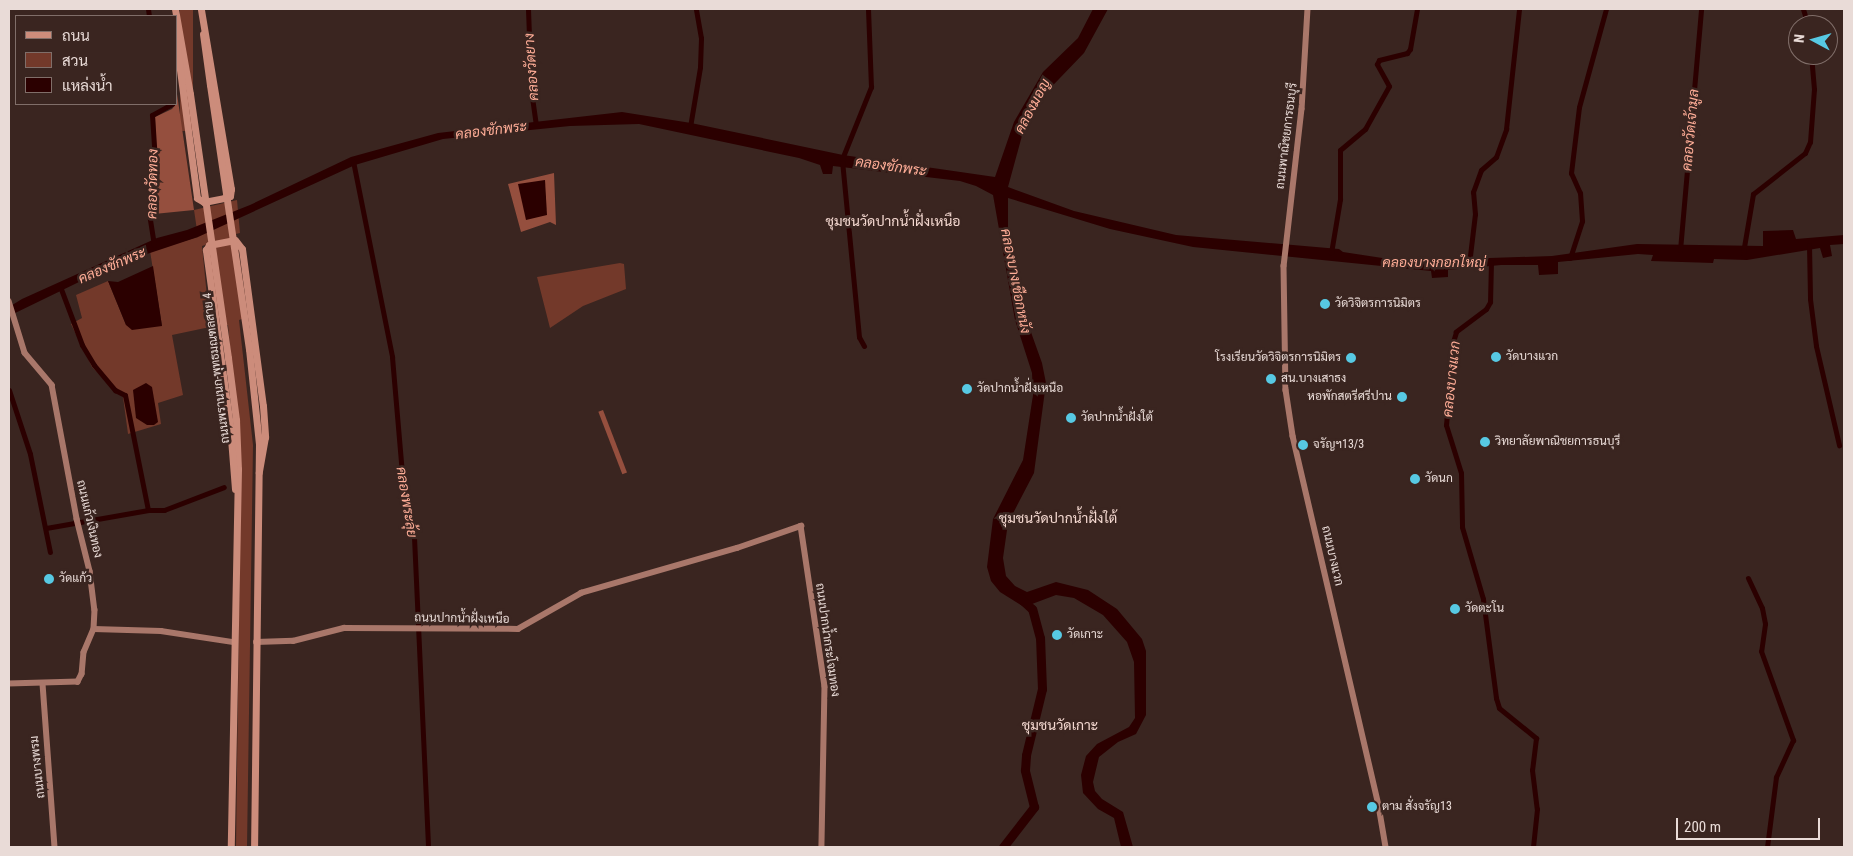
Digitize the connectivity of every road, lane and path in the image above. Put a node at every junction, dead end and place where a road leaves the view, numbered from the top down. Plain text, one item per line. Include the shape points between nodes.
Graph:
1 (200, 9) edge
2 (1308, 9) edge
3 (178, 26) edge
4 (178, 55) edge
5 (1284, 266) joint
6 (9, 301) edge
7 (259, 472) junction
8 (235, 489) junction
9 (801, 526) joint
10 (94, 629) junction
11 (233, 642) junction
12 (256, 642) junction
13 (9, 684) edge
14 (43, 684) junction
15 (55, 847) edge
16 (231, 847) edge
17 (254, 847) edge
18 (822, 847) edge
19 (1386, 847) edge

1 - 4 main road via 230,196 204,202 197,198
1 - 7 main road, bridge via 258,417
2 - 5 street, ถนนพาณิชยการธนบุรี via 1302,109
3 - 8 main road, ถนนพรานนก-พุทธมณฑลสาย 4, bridge via 237,428
5 - 19 street, ถนนบางแวก via 1286,390 1293,436 1380,806
6 - 10 street, ถนนแก้วเงินทอง via 25,353 52,385 78,526 94,591
7 - 8 main road via 265,437 263,406 242,249 235,240 209,245 206,250 230,418
7 - 12 main road
8 - 11 main road, ถนนพรานนก-พุทธมณฑลสาย 4
9 - 12 street, ถนนปากน้ำฝั่งเหนือ via 581,593 518,629 344,628 294,641
9 - 18 street, ถนนปากน้ำกระโจมทอง via 825,686
10 - 11 street via 162,631
10 - 14 street, ถนนแก้วเงินทอง via 84,652 80,680 72,684
11 - 16 main road, ถนนพรานนก-พุทธมณฑลสาย 4
12 - 17 main road
13 - 14 street, ถนนแก้วเงินทอง
14 - 15 street, ถนนบางพรม

